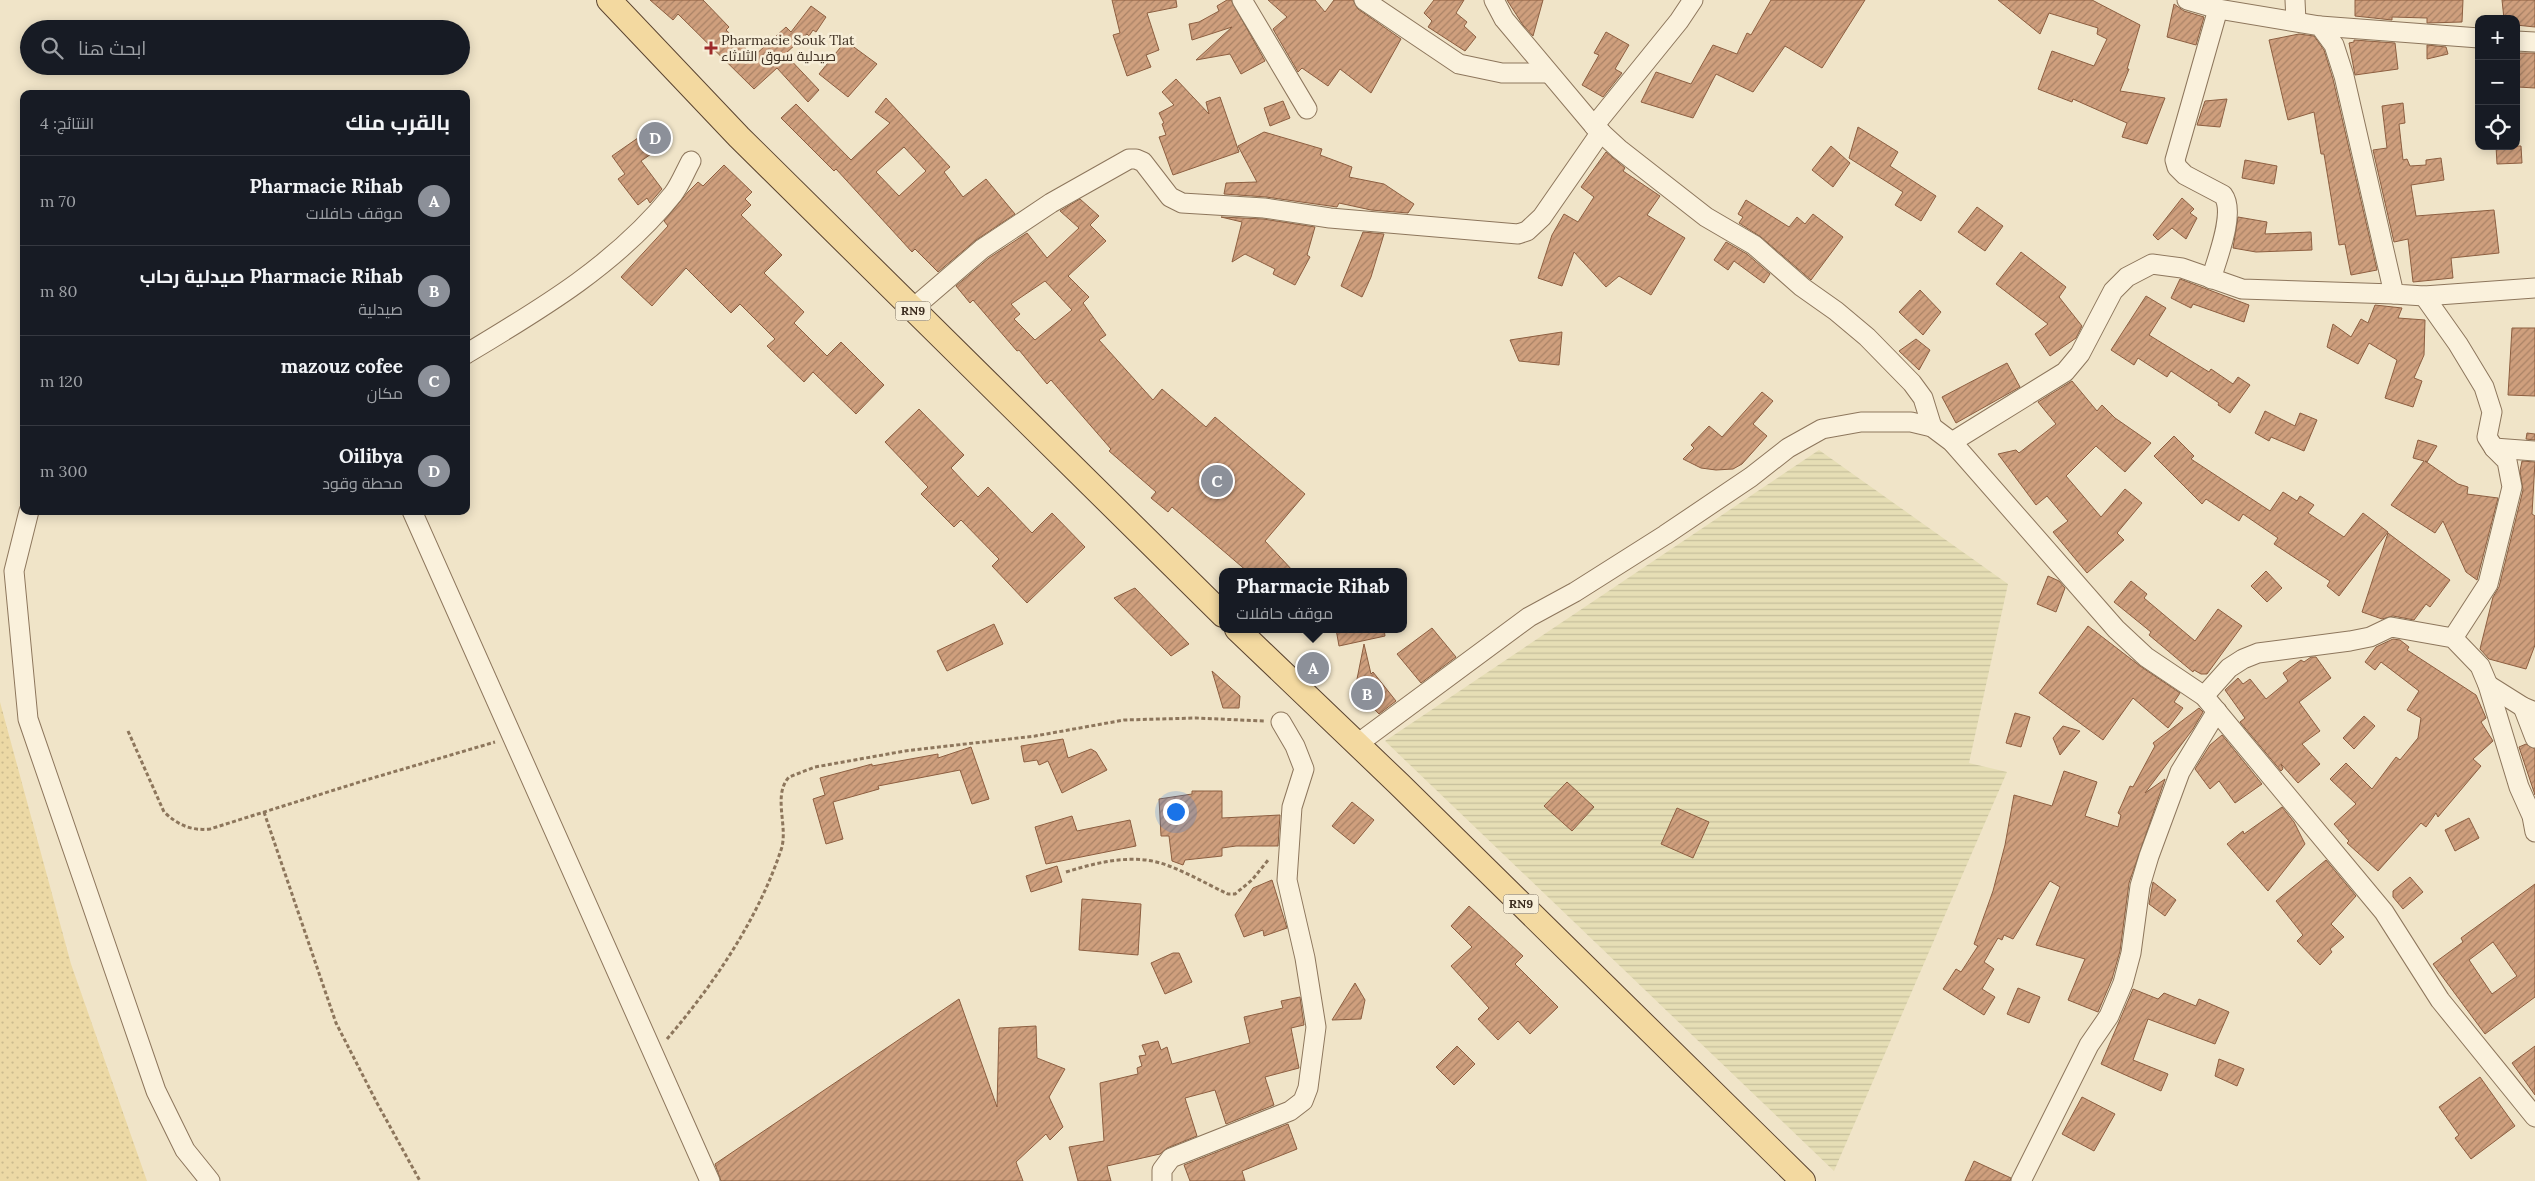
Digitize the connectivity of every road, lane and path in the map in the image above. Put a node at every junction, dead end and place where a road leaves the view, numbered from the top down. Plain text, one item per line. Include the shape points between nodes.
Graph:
1 (609, 0) edge
2 (1242, 0) edge
3 (1364, 0) edge
4 (1494, 0) edge
5 (1693, 0) edge
6 (2187, 0) edge
7 (2295, 0) edge
8 (2218, 9) junction
9 (2296, 21) junction
10 (2320, 26) junction
11 (2475, 38) edge
12 (2520, 41) edge
13 (2535, 42) edge
14 (1548, 73) junction
15 (1308, 109) dead end
16 (1598, 129) junction
17 (691, 161) dead end
18 (2211, 280) junction
19 (2535, 288) edge
20 (2394, 294) junction
21 (2424, 296) junction
22 (912, 310) junction
23 (470, 351) edge
24 (1932, 427) junction
25 (1952, 442) junction
26 (2494, 448) junction
27 (2535, 451) edge
28 (28, 515) edge
29 (414, 515) edge
30 (1219, 611) edge
31 (1241, 633) edge
32 (2453, 638) junction
33 (2488, 685) junction
34 (2204, 696) junction
35 (2529, 709) edge
36 (2217, 711) junction
37 (1281, 722) joint
38 (128, 731) dead end
39 (512, 737) junction
40 (2535, 738) edge
41 (1356, 745) junction
42 (264, 812) junction
43 (2535, 832) edge
44 (1289, 855) junction
45 (1066, 872) dead end
46 (653, 1055) junction
47 (2535, 1118) edge
48 (210, 1181) edge
49 (420, 1181) edge
50 (710, 1181) edge
51 (1162, 1181) edge
52 (1803, 1181) edge
53 (2021, 1181) edge

1 - 22 main road, RN9 via 739,137
2 - 15 street
3 - 14 street via 1459,64 1502,74
4 - 14 street via 1504,19
5 - 16 street
6 - 8 street
7 - 9 street
8 - 9 street
8 - 18 street via 2175,160 2180,171 2224,195 2228,201 2229,212
9 - 10 street
10 - 11 street
10 - 20 street via 2334,45 2344,76
12 - 13 street
14 - 16 street
16 - 22 street via 1542,217 1528,231 1518,234 1330,218 1246,206 1182,203 1170,197 1143,162 1129,159 1051,203 982,249
16 - 24 street via 1706,217 1754,245 1867,337 1923,398
17 - 23 street via 674,193 595,272
18 - 20 street via 2242,289
18 - 25 street via 2166,264 2152,264 2136,271 2113,291 2080,354 2065,372
19 - 21 street
20 - 21 street
21 - 26 street via 2484,387 2492,412 2487,437
22 - 30 main road, RN9
24 - 25 street
24 - 41 street via 1911,422 1861,422 1822,429 1680,525 1575,592 1529,617
25 - 34 street via 2116,629 2146,656
26 - 27 street
26 - 32 street via 2507,461 2512,487 2488,584
28 - 48 street via 14,571 28,719 156,1091 184,1150
29 - 39 street
31 - 41 main road, RN9
32 - 33 street via 2480,666
32 - 34 street via 2391,627 2370,637 2350,641 2258,653 2229,668
33 - 35 street
33 - 43 street
34 - 36 street
35 - 40 street
36 - 47 street via 2384,912 2440,1000
36 - 53 street via 2180,772 2149,856 2140,886 2131,953 2123,983
37 - 44 street via 1304,769 1292,807
37 - 46 path via 1196,718 1124,720 1035,736 896,753 815,767 789,777 781,792 782,848 763,897 697,1002
38 - 42 path via 164,812 174,821 204,830
39 - 42 path
39 - 46 street
41 - 52 main road, RN9
42 - 49 path via 336,1023
44 - 45 path via 1270,857 1252,880 1235,894 1228,894 1147,860 1096,862
44 - 51 street via 1287,880 1305,958 1316,1027 1308,1088 1303,1101 1290,1111 1171,1158 1162,1170
46 - 50 street

